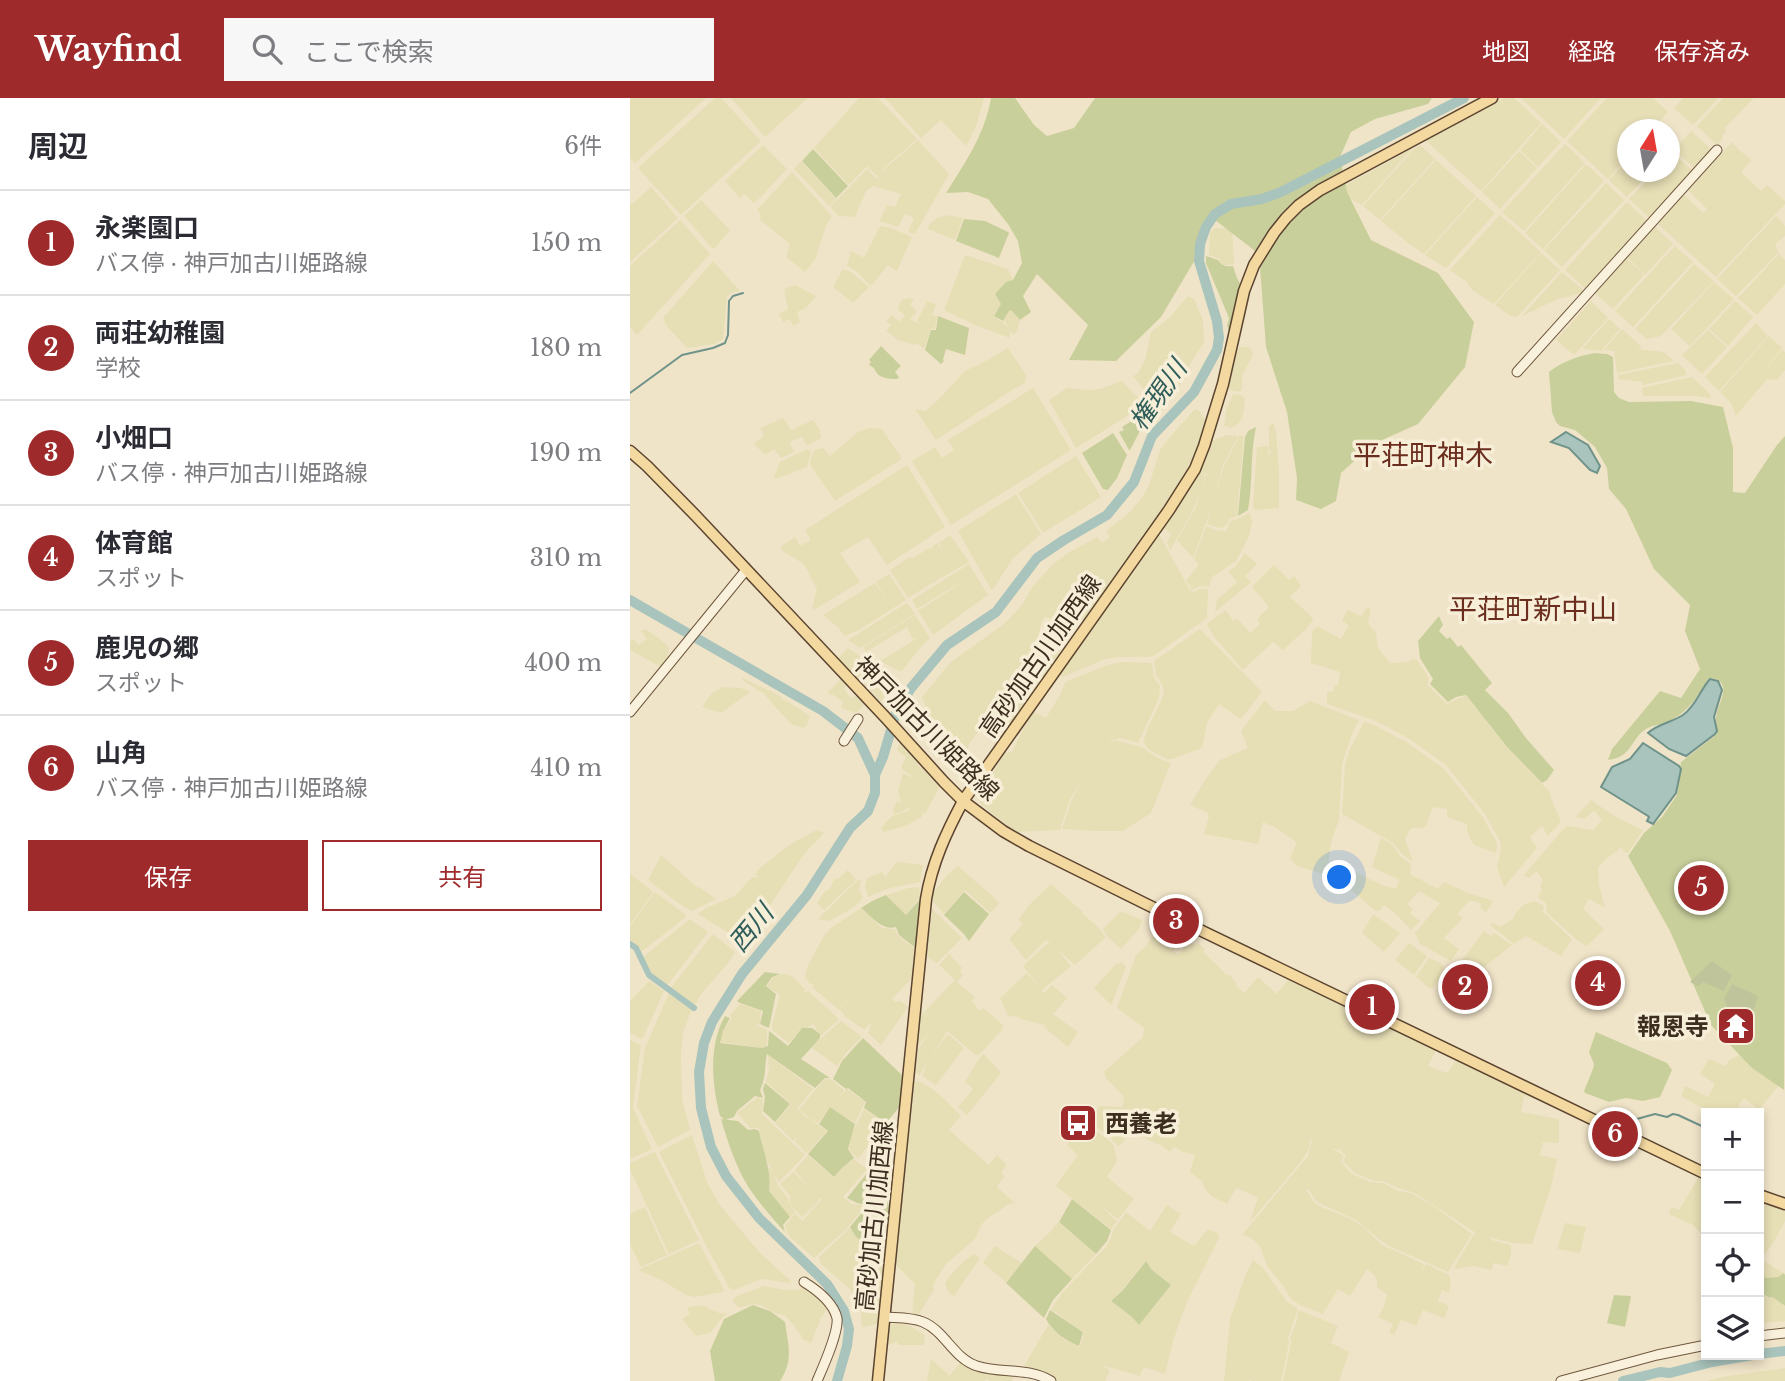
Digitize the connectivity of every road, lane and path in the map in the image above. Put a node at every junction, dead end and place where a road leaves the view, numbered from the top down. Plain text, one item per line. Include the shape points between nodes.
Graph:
1 (1492, 98) edge
2 (1717, 150) dead end
3 (1517, 372) dead end
4 (630, 451) edge
5 (746, 570) junction
6 (630, 712) edge
7 (857, 720) dead end
8 (845, 740) dead end
9 (963, 801) junction
10 (1701, 1172) edge
11 (1764, 1197) edge
12 (1785, 1204) edge
13 (804, 1282) dead end
14 (885, 1317) junction
15 (1785, 1333) edge
16 (1764, 1335) edge
17 (1701, 1346) edge
18 (817, 1381) edge
19 (878, 1381) edge
20 (1051, 1381) edge
21 (1561, 1381) edge

1 - 9 main road, 高砂加古川加西線 via 1320,190 1274,233 1244,291 1214,416 1195,469
2 - 3 street
4 - 5 main road, 神戸加古川姫路線
5 - 6 street
5 - 9 main road, 神戸加古川姫路線
7 - 8 street
9 - 10 main road, 神戸加古川姫路線 via 1029,846
9 - 14 main road, 高砂加古川加西線 via 939,850 926,899
11 - 12 main road
13 - 18 street via 823,1296 837,1320
14 - 19 main road, 高砂加古川加西線
14 - 20 street via 923,1322 979,1367 1033,1373
15 - 16 street
17 - 21 street

